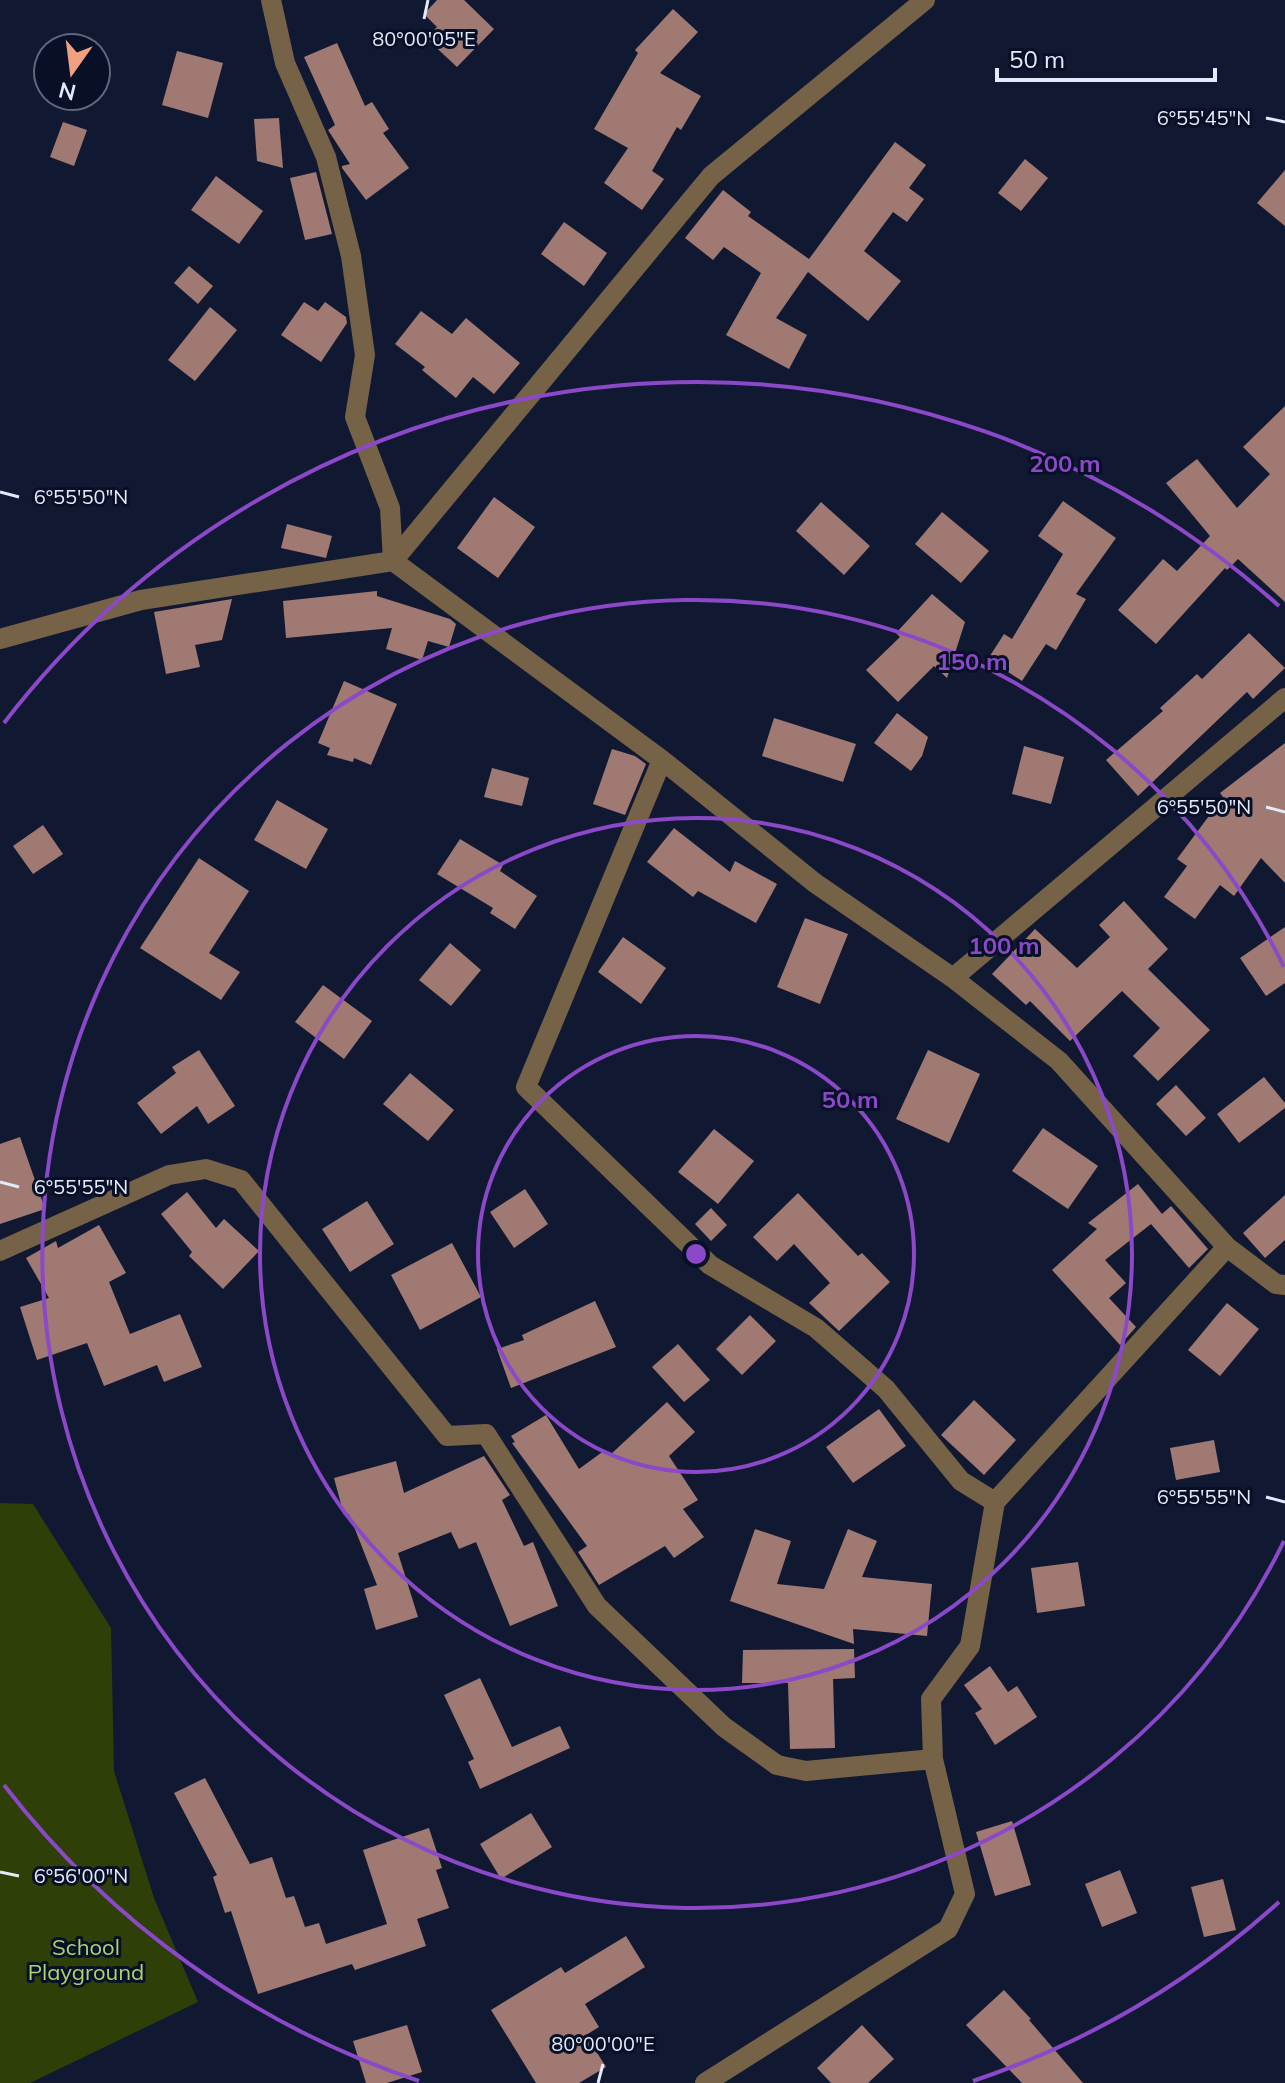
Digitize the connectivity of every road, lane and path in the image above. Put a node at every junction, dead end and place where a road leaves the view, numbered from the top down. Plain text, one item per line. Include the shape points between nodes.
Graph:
1 (271, 0) edge
2 (925, 0) edge
3 (393, 561) junction
4 (0, 639) edge
5 (1285, 698) edge
6 (662, 760) junction
7 (953, 978) junction
8 (1227, 1247) junction
9 (0, 1251) edge
10 (1285, 1285) edge
11 (995, 1502) junction
12 (933, 1759) junction
13 (705, 2083) edge

1 - 3 street via 285,63 326,157 351,256 365,355 355,417 390,508
2 - 3 street via 711,176
3 - 4 street via 141,600
3 - 6 street
5 - 7 street
6 - 7 street via 815,883
6 - 11 street via 526,1087 710,1265 816,1328 886,1389 961,1481
7 - 8 street via 1059,1061
8 - 10 street via 1276,1284
8 - 11 street
9 - 12 street via 169,1175 206,1169 241,1180 447,1436 486,1434 597,1606 724,1727 777,1765 806,1771
11 - 12 street via 970,1646 931,1699
12 - 13 street via 965,1894 948,1929

